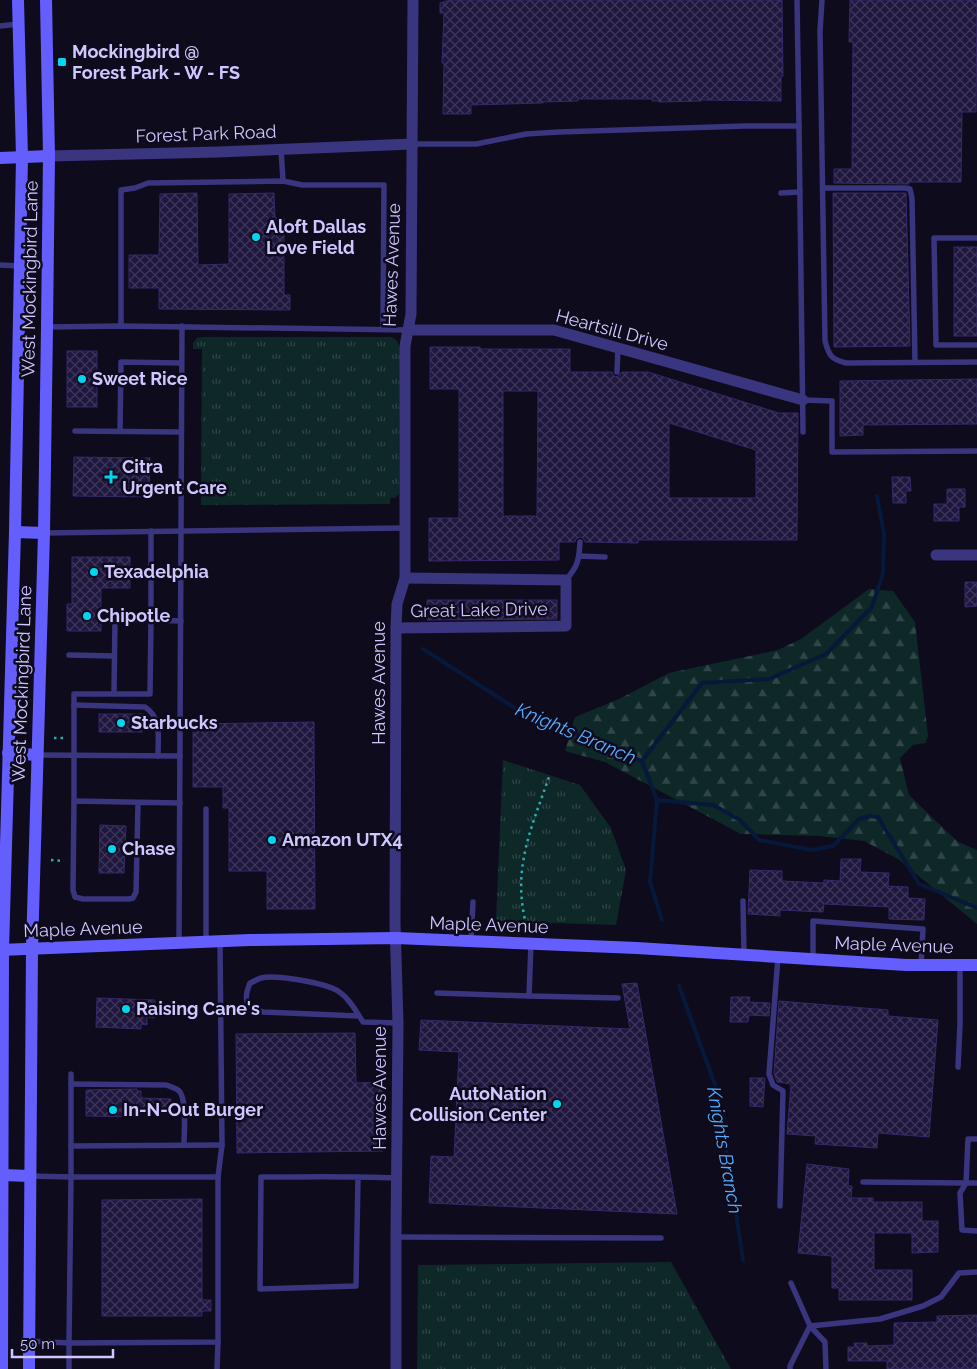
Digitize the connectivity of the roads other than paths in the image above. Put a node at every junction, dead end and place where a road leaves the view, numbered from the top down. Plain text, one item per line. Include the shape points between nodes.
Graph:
1 (18, 0) edge
2 (46, 0) edge
3 (413, 0) edge
4 (797, 0) edge
5 (822, 0) edge
6 (19, 24) junction
7 (0, 26) edge
8 (799, 126) junction
9 (412, 144) junction
10 (282, 149) junction
11 (49, 156) junction
12 (22, 157) junction
13 (0, 158) edge
14 (283, 181) junction
15 (823, 188) junction
16 (800, 192) junction
17 (781, 193) dead end
18 (977, 238) edge
19 (0, 265) edge
20 (20, 266) junction
21 (121, 326) junction
22 (182, 326) junction
23 (47, 327) junction
24 (382, 328) junction
25 (408, 330) junction
26 (977, 345) edge
27 (618, 348) junction
28 (181, 362) junction
29 (915, 362) junction
30 (977, 362) edge
31 (617, 372) dead end
32 (803, 400) junction
33 (75, 431) dead end
34 (120, 432) junction
35 (181, 432) junction
36 (803, 432) dead end
37 (977, 451) edge
38 (405, 528) junction
39 (181, 530) junction
40 (151, 531) junction
41 (15, 532) junction
42 (44, 533) junction
43 (580, 542) dead end
44 (936, 555) dead end
45 (977, 555) edge
46 (579, 556) junction
47 (605, 556) dead end
48 (405, 578) junction
49 (566, 580) junction
50 (151, 620) junction
51 (181, 620) junction
52 (396, 628) junction
53 (69, 655) dead end
54 (114, 656) junction
55 (114, 693) junction
56 (74, 705) junction
57 (8, 753) junction
58 (37, 755) junction
59 (74, 755) junction
60 (158, 756) junction
61 (180, 756) junction
62 (74, 801) junction
63 (138, 803) junction
64 (180, 803) junction
65 (206, 809) dead end
66 (743, 901) dead end
67 (473, 902) dead end
68 (396, 938) junction
69 (471, 941) junction
70 (206, 942) junction
71 (220, 942) junction
72 (179, 943) junction
73 (532, 944) junction
74 (32, 949) junction
75 (1, 950) edge
76 (744, 955) junction
77 (778, 957) junction
78 (813, 959) junction
79 (977, 964) edge
80 (921, 965) junction
81 (960, 966) junction
82 (436, 993) dead end
83 (529, 996) junction
84 (618, 998) dead end
85 (359, 1016) junction
86 (398, 1023) junction
87 (1, 1033) edge
88 (958, 1067) dead end
89 (71, 1074) dead end
90 (71, 1084) junction
91 (1, 1109) edge
92 (977, 1139) edge
93 (184, 1145) junction
94 (222, 1145) junction
95 (71, 1146) junction
96 (2, 1175) junction
97 (30, 1176) junction
98 (71, 1177) junction
99 (218, 1177) junction
100 (358, 1177) junction
101 (396, 1178) junction
102 (863, 1182) dead end
103 (966, 1183) junction
104 (977, 1183) edge
105 (1, 1195) edge
106 (780, 1206) dead end
107 (977, 1231) edge
108 (396, 1237) junction
109 (661, 1238) dead end
110 (1, 1263) edge
111 (977, 1272) edge
112 (792, 1283) dead end
113 (810, 1326) junction
114 (29, 1341) junction
115 (218, 1342) junction
116 (69, 1343) junction
117 (2, 1369) edge
118 (28, 1369) edge
119 (69, 1369) edge
120 (217, 1369) edge
121 (396, 1369) edge
122 (790, 1369) edge
123 (826, 1369) edge

1 - 6 main road, West Mockingbird Lane
2 - 11 main road, West Mockingbird Lane
3 - 9 street, Hawes Avenue
4 - 8 lane
5 - 15 lane
6 - 7 lane
6 - 12 main road, West Mockingbird Lane
8 - 9 lane via 559,132 526,134 476,144
8 - 16 lane
9 - 10 street, Forest Park Road
9 - 25 street, Hawes Avenue via 411,314
10 - 11 street, Forest Park Road
10 - 14 lane
11 - 12 main road, Forest Park Road
11 - 23 main road, West Mockingbird Lane
12 - 13 main road, Forest Park Road
12 - 20 main road, West Mockingbird Lane
14 - 21 lane via 148,183 121,190
14 - 24 lane via 302,185 384,185
15 - 29 lane via 825,341 828,354 836,361 846,363
15 - 29 lane via 910,189
16 - 17 lane
16 - 32 lane
18 - 26 lane via 934,238 936,345
19 - 20 lane
20 - 41 main road, West Mockingbird Lane
21 - 22 lane
21 - 23 lane
22 - 24 lane
22 - 28 lane
23 - 42 main road, West Mockingbird Lane
24 - 25 lane
25 - 27 street, Heartsill Drive via 554,330
25 - 38 street, Hawes Avenue via 405,346
27 - 31 lane
27 - 32 street, Heartsill Drive
28 - 34 lane via 121,362
28 - 35 lane
29 - 30 lane
32 - 36 lane
32 - 37 lane via 832,401 832,452
33 - 34 lane
34 - 35 lane
35 - 39 lane
38 - 39 lane
38 - 48 street, Hawes Avenue
39 - 40 lane
39 - 51 lane
40 - 42 lane
40 - 50 lane
41 - 42 main road
41 - 57 main road, West Mockingbird Lane
42 - 58 main road, West Mockingbird Lane
43 - 46 lane
44 - 45 street
46 - 47 lane
46 - 49 lane via 574,571
48 - 49 street, Great Lake Drive
48 - 52 street, Hawes Avenue via 397,604
49 - 52 street, Great Lake Drive via 566,626
50 - 51 lane
50 - 54 lane via 114,620
50 - 55 lane via 150,694
51 - 61 lane
52 - 68 street, Hawes Avenue
53 - 54 lane
54 - 55 lane
55 - 56 lane via 74,694
56 - 59 lane
56 - 60 lane via 145,707 157,720
57 - 58 main road
57 - 75 main road, West Mockingbird Lane
58 - 59 lane
58 - 74 main road, West Mockingbird Lane
59 - 60 lane
59 - 62 lane
60 - 61 lane
61 - 64 lane
62 - 63 lane
62 - 63 lane via 73,890 75,897 83,899 133,898 136,892
63 - 64 lane
64 - 72 lane
65 - 70 lane
66 - 76 lane
67 - 69 lane
68 - 69 main road, Maple Avenue
68 - 71 main road, Maple Avenue
68 - 86 street, Hawes Avenue
69 - 73 main road, Maple Avenue
70 - 71 main road, Maple Avenue
70 - 72 main road, Maple Avenue
71 - 94 lane
72 - 74 main road, Maple Avenue
73 - 76 main road, Maple Avenue
73 - 83 lane
74 - 75 main road, Maple Avenue
74 - 97 main road, West Mockingbird Lane
75 - 87 main road, West Mockingbird Lane
76 - 77 main road, Maple Avenue
77 - 78 main road, Maple Avenue
77 - 106 lane via 769,1074 773,1085 783,1091
78 - 80 main road, Maple Avenue
78 - 80 lane via 813,921 924,929
79 - 81 main road, Maple Avenue
80 - 81 main road, Maple Avenue
81 - 88 lane
82 - 83 lane
83 - 84 lane
85 - 85 lane via 338,991 320,983 262,978 250,983 245,995 253,1009 263,1012
85 - 86 lane via 363,1022
86 - 101 street, Hawes Avenue
87 - 91 main road, West Mockingbird Lane
89 - 90 lane
90 - 93 lane via 166,1085 177,1089 184,1101
90 - 95 lane
91 - 96 main road, West Mockingbird Lane
92 - 103 lane via 968,1139
93 - 94 lane
93 - 95 lane
94 - 99 lane
95 - 98 lane
96 - 97 main road
96 - 105 main road, West Mockingbird Lane
97 - 98 lane
97 - 114 main road, West Mockingbird Lane
98 - 99 lane
98 - 116 lane
99 - 115 lane
100 - 100 lane via 261,1177 260,1289 356,1286
100 - 101 lane
101 - 108 street, Hawes Avenue
102 - 103 lane
103 - 104 lane
103 - 107 lane via 960,1193 962,1230
105 - 110 main road, West Mockingbird Lane
108 - 109 lane
108 - 121 street, Hawes Avenue
110 - 117 main road, West Mockingbird Lane
111 - 113 lane via 959,1273 941,1296 922,1306 880,1319
112 - 113 lane
113 - 122 lane
113 - 123 lane via 825,1342
114 - 116 lane
114 - 118 main road, West Mockingbird Lane
115 - 116 lane
115 - 120 lane
116 - 119 lane

